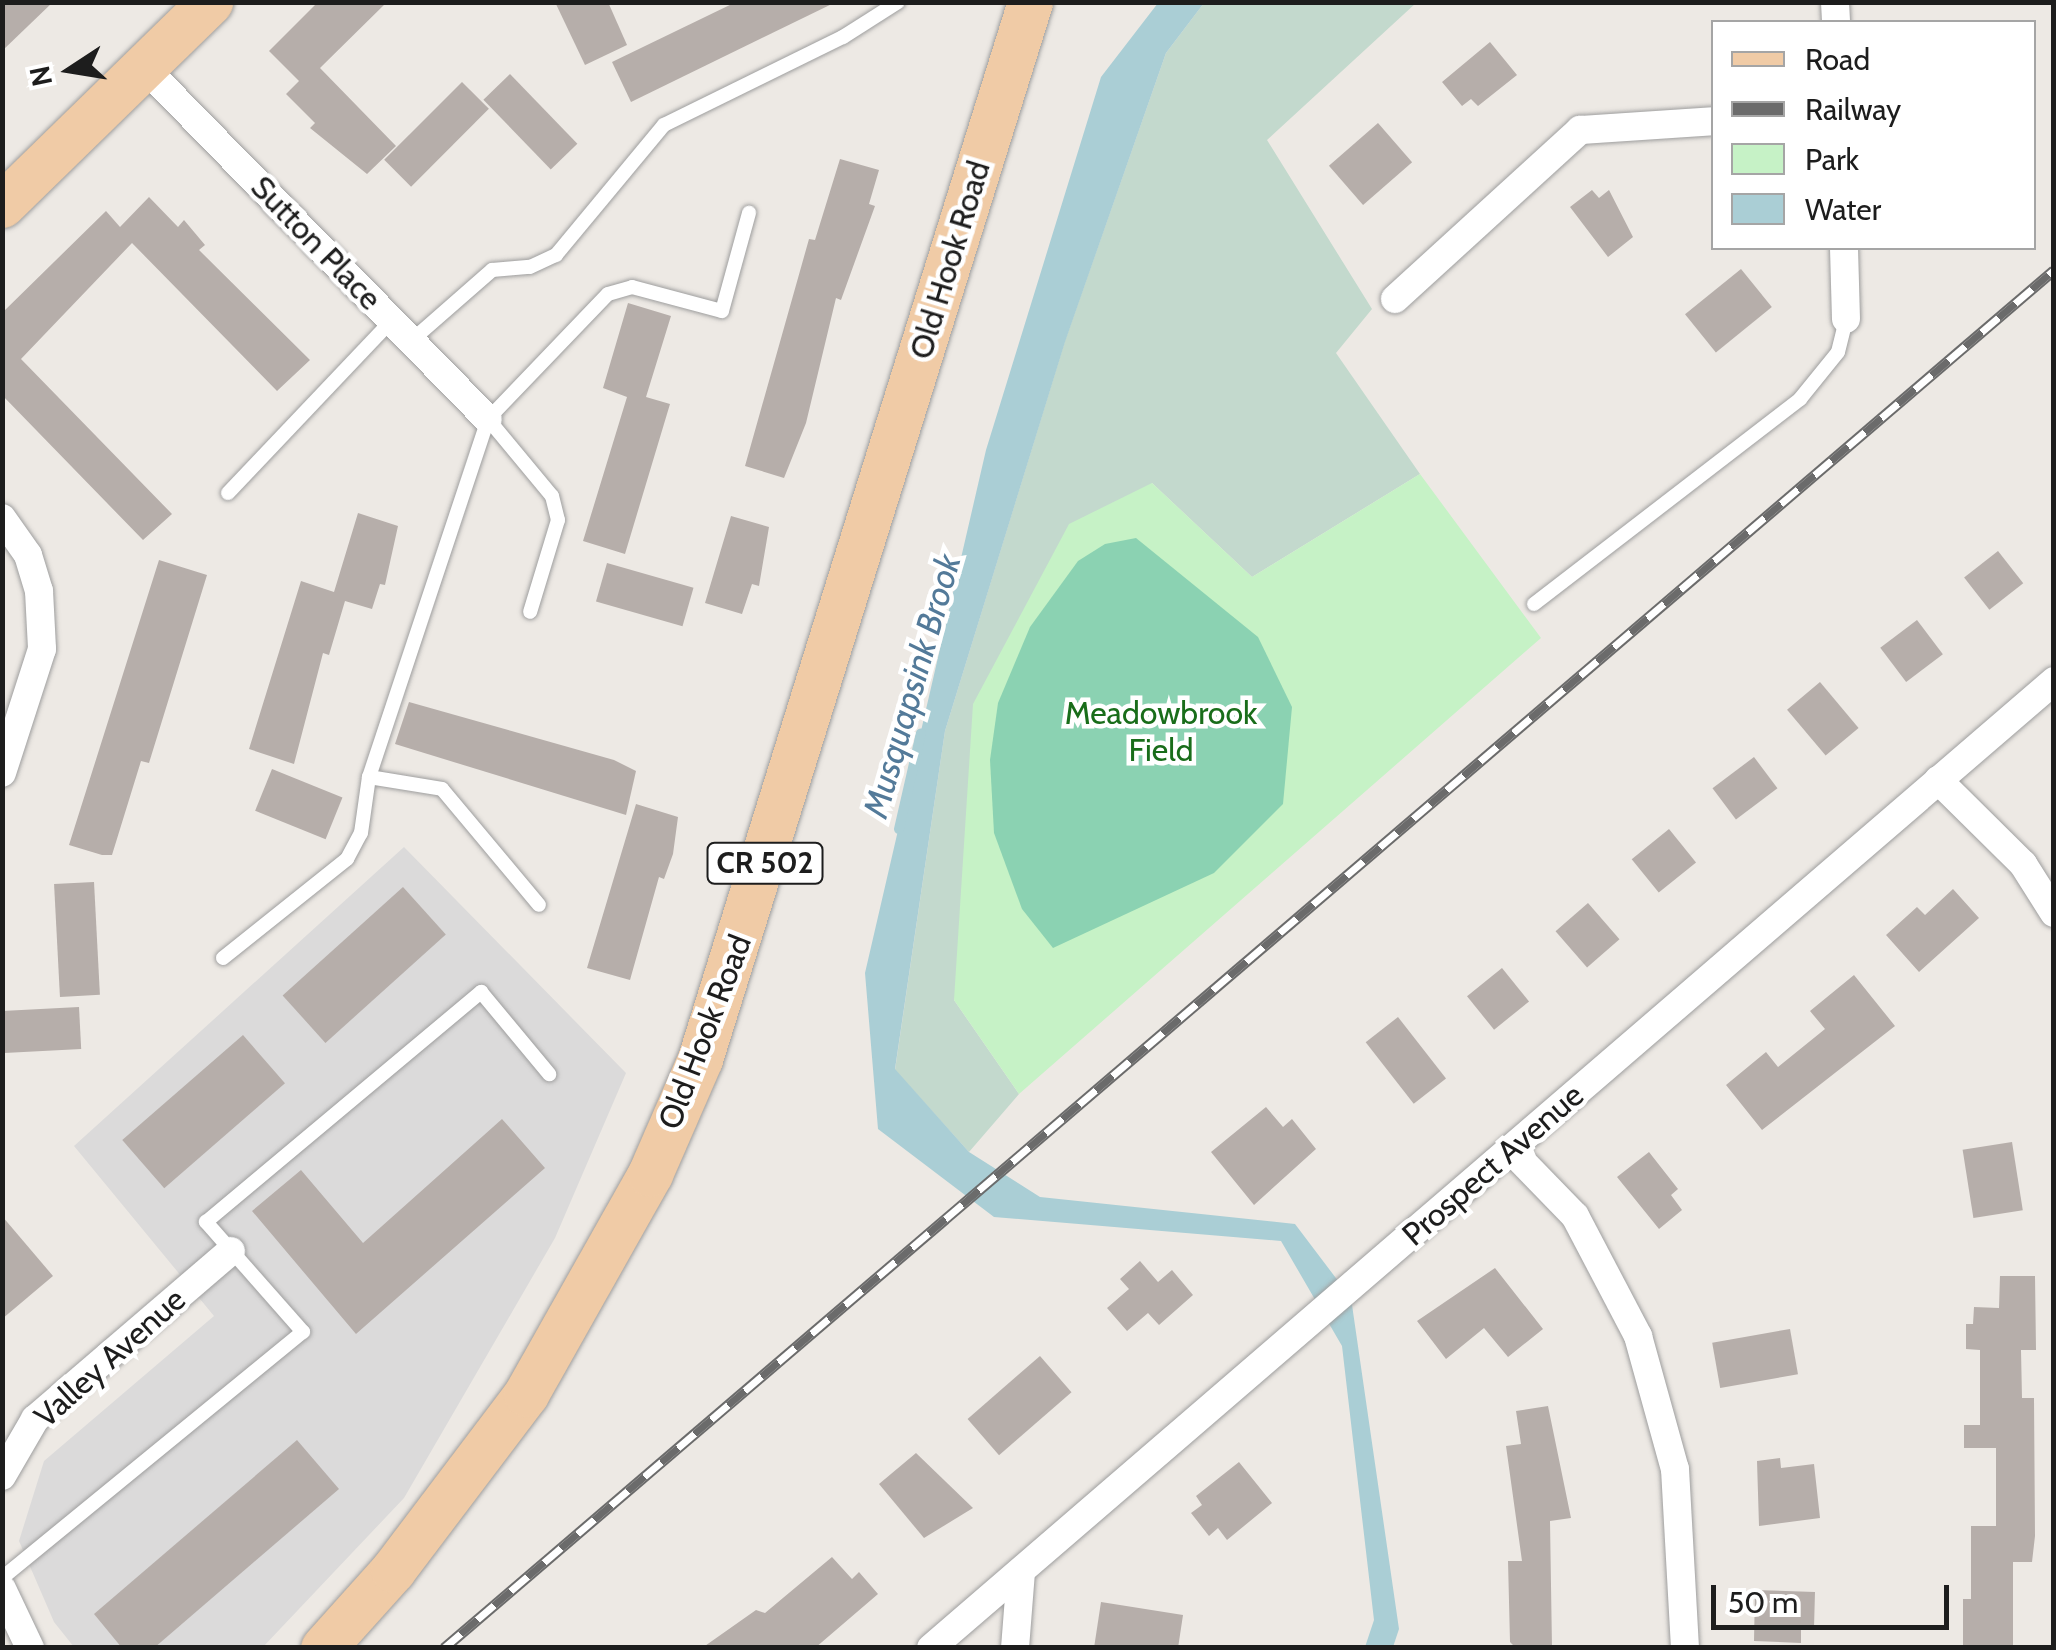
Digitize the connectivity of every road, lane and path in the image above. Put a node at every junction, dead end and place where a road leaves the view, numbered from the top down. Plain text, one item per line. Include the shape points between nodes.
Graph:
1 (210, 2) edge
2 (898, 2) edge
3 (1030, 2) edge
4 (144, 67) junction
5 (1711, 122) edge
6 (2, 205) edge
7 (750, 213) dead end
8 (1844, 250) edge
9 (1396, 299) dead end
10 (1846, 318) joint
11 (401, 331) junction
12 (488, 419) junction
13 (228, 492) dead end
14 (2, 518) edge
15 (1534, 604) dead end
16 (530, 612) dead end
17 (2054, 681) edge
18 (2, 773) edge
19 (369, 777) junction
20 (1938, 780) junction
21 (539, 906) dead end
22 (2054, 913) edge
23 (223, 958) dead end
24 (549, 1074) dead end
25 (1510, 1149) junction
26 (231, 1251) junction
27 (2, 1476) edge
28 (1021, 1571) junction
29 (2, 1578) edge
30 (2, 1589) edge
31 (327, 1644) edge
32 (30, 1648) edge
33 (930, 1648) edge
34 (1014, 1648) edge
35 (1685, 1648) edge

1 - 4 main road
2 - 11 lane via 664,125 556,255 530,267 492,270
3 - 31 main road, Old Hook Road / CR 502 via 700,1058 642,1190 526,1394 394,1570
4 - 6 main road
4 - 11 street, Sutton Place
5 - 9 street via 1580,130
7 - 12 lane via 722,312 632,287 608,294
8 - 10 street
10 - 15 lane via 1838,352 1800,399
11 - 12 street, Sutton Place
11 - 13 lane
12 - 16 lane via 552,496 558,520
12 - 19 lane
14 - 18 street via 34,573 42,649
17 - 20 street, Prospect Avenue
19 - 21 lane via 442,789
19 - 23 lane via 361,833 348,859
20 - 22 street via 2023,864
20 - 25 street, Prospect Avenue
24 - 26 lane via 481,992 206,1222
25 - 28 street, Prospect Avenue
25 - 35 street via 1575,1216 1638,1336 1675,1469
26 - 27 street, Valley Avenue via 34,1419
26 - 29 lane via 303,1332
28 - 33 street, Prospect Avenue
28 - 34 street
30 - 32 street

